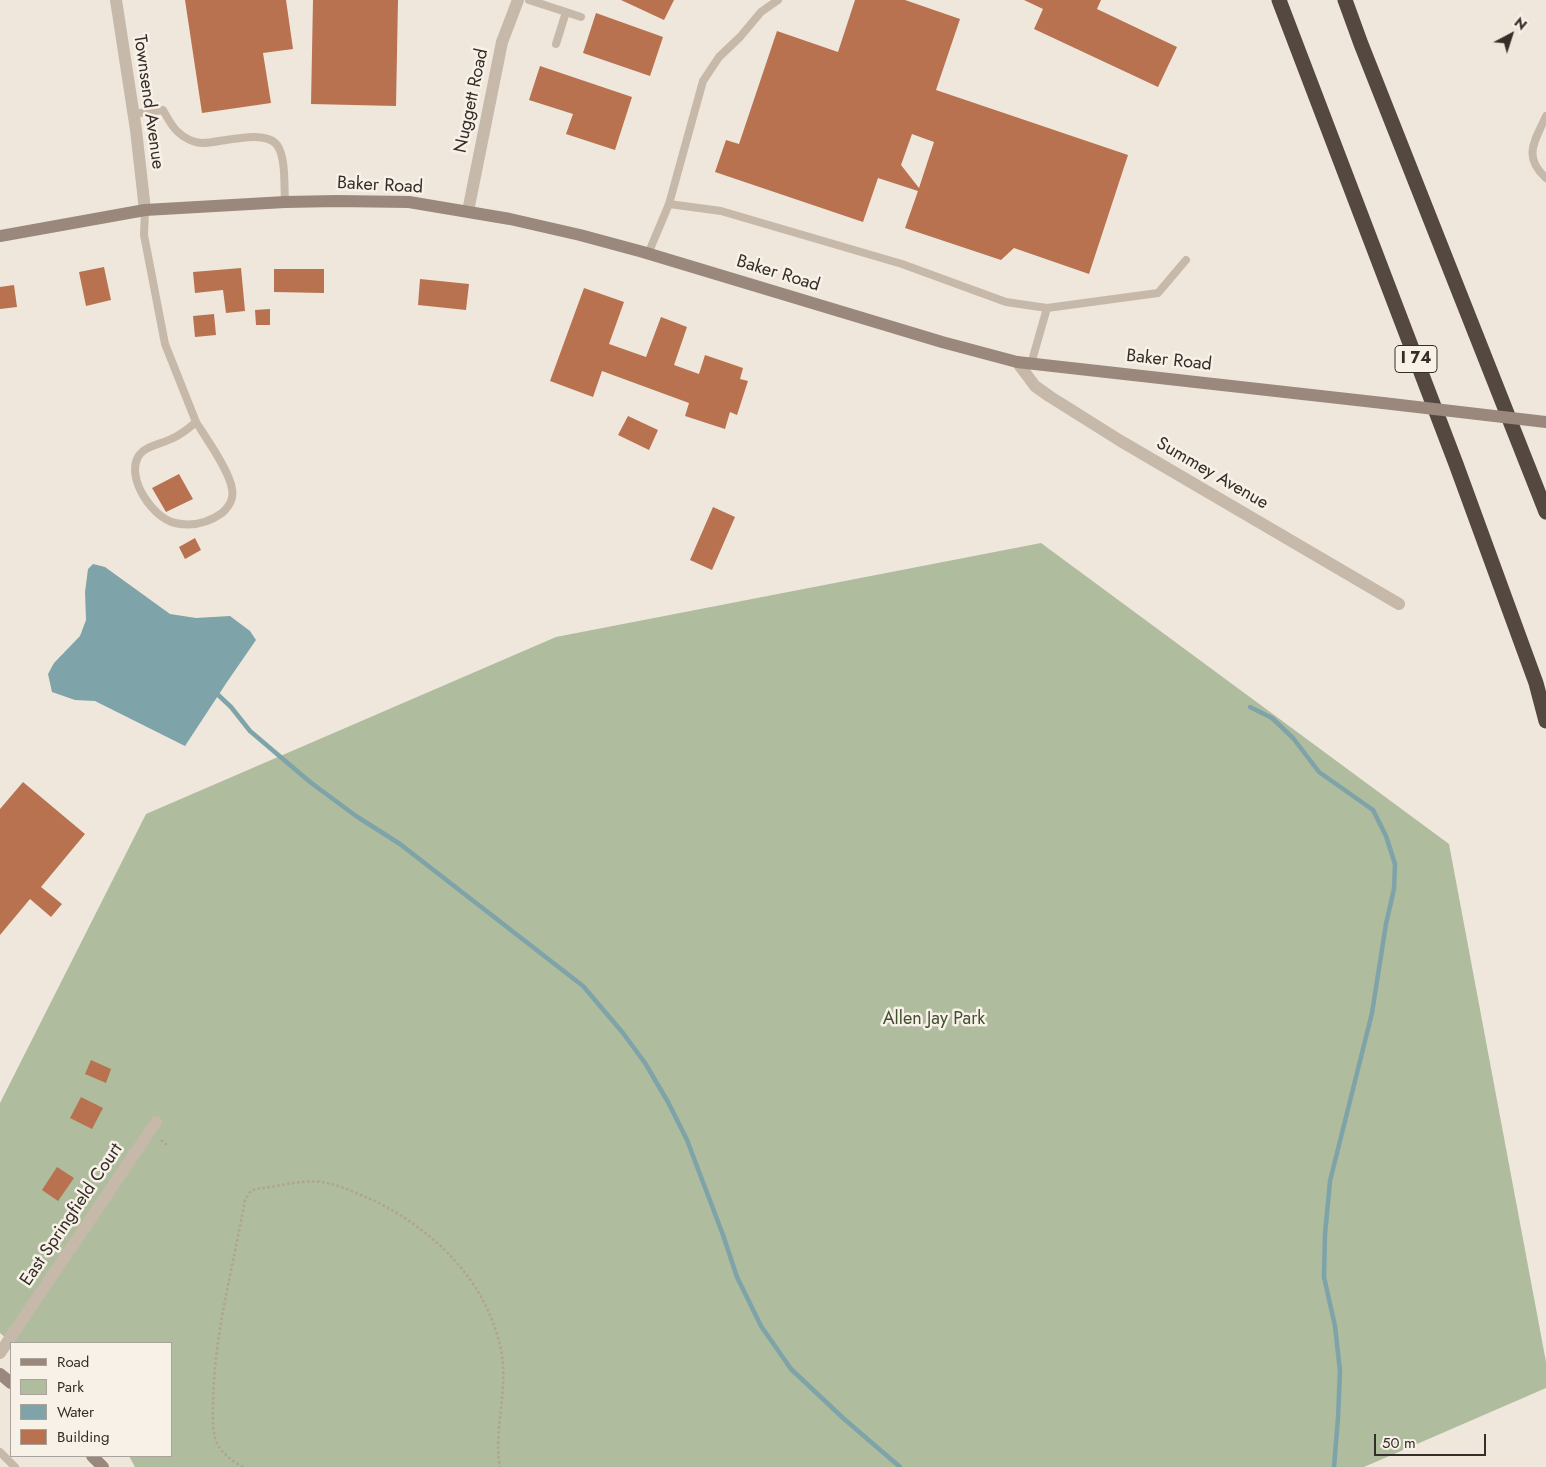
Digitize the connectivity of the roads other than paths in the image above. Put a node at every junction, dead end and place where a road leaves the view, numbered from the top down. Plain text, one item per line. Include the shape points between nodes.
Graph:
1 (116, 0) edge
2 (518, 0) edge
3 (529, 0) edge
4 (778, 0) edge
5 (1279, 0) edge
6 (1346, 0) edge
7 (566, 12) junction
8 (581, 17) dead end
9 (556, 44) dead end
10 (133, 114) junction
11 (1546, 116) edge
12 (1546, 178) edge
13 (285, 202) junction
14 (669, 204) junction
15 (144, 210) junction
16 (468, 211) junction
17 (0, 236) edge
18 (648, 254) junction
19 (1186, 260) dead end
20 (1047, 308) junction
21 (1018, 362) junction
22 (1031, 364) junction
23 (196, 422) junction
24 (1546, 422) edge
25 (1546, 512) edge
26 (1399, 604) dead end
27 (1546, 721) edge
28 (156, 1122) dead end
29 (0, 1353) edge
30 (0, 1374) edge
31 (10, 1382) edge
32 (0, 1452) edge
33 (93, 1457) edge
34 (15, 1467) edge
35 (103, 1467) edge

1 - 10 street, Townsend Avenue
2 - 16 street, Nuggett Road via 502,42
3 - 7 lane
4 - 14 lane via 761,12 703,81
5 - 27 highway, I 74 via 1456,464 1536,683
6 - 25 highway
7 - 8 lane
7 - 9 lane
10 - 13 lane via 163,110 177,132 200,144 270,138 282,158
10 - 15 street, Townsend Avenue
11 - 12 lane via 1532,152 1532,161
13 - 15 street, Baker Road
13 - 16 street, Baker Road via 409,202
14 - 18 lane
14 - 20 lane via 721,211 902,264 1006,302
15 - 17 street, Baker Road
15 - 23 lane via 144,235 165,344
16 - 18 street, Baker Road via 571,233
18 - 21 street, Baker Road
19 - 20 lane via 1158,293
20 - 22 lane
21 - 22 street, Baker Road
21 - 26 street, Summey Avenue via 1035,386 1049,396
22 - 24 street, Baker Road, bridge
23 - 23 lane via 184,433 145,449 138,457 136,473 137,486 161,516 174,523 192,526 212,520 225,510 232,499 232,489 225,472
28 - 29 street, East Springfield Court
30 - 31 street
32 - 34 lane
33 - 35 street

